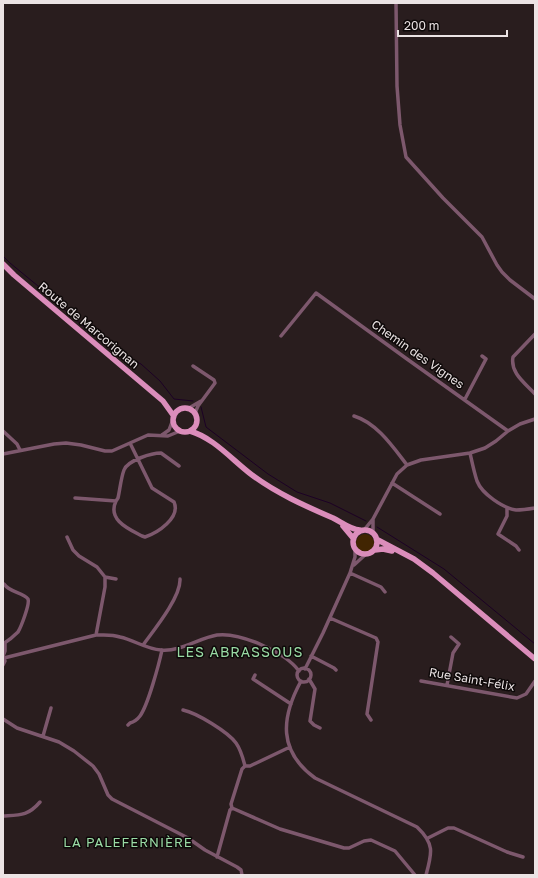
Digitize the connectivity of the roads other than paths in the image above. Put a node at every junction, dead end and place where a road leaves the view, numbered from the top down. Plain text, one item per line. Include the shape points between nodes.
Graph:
1 (396, 3) edge
2 (3, 264) edge
3 (535, 299) edge
4 (535, 334) edge
5 (281, 336) dead end
6 (482, 356) dead end
7 (193, 366) dead end
8 (535, 394) edge
9 (465, 399) junction
10 (162, 401) junction
11 (202, 401) junction
12 (181, 407) junction
13 (190, 408) junction
14 (195, 413) junction
15 (354, 416) dead end
16 (172, 419) junction
17 (535, 419) edge
18 (197, 421) junction
19 (3, 431) edge
20 (180, 431) junction
21 (190, 431) junction
22 (508, 431) junction
23 (161, 435) junction
24 (207, 438) junction
25 (130, 443) junction
26 (20, 450) junction
27 (470, 453) junction
28 (3, 454) edge
29 (138, 459) junction
30 (407, 465) junction
31 (179, 466) dead end
32 (392, 483) junction
33 (75, 498) dead end
34 (116, 501) junction
35 (507, 508) junction
36 (535, 508) edge
37 (440, 514) dead end
38 (333, 518) junction
39 (373, 519) junction
40 (362, 530) junction
41 (373, 532) junction
42 (67, 537) dead end
43 (353, 538) junction
44 (378, 540) junction
45 (355, 550) junction
46 (375, 550) junction
47 (519, 550) dead end
48 (401, 553) junction
49 (365, 555) junction
50 (353, 566) junction
51 (350, 573) junction
52 (104, 577) junction
53 (116, 579) dead end
54 (180, 579) dead end
55 (4, 584) edge
56 (385, 592) dead end
57 (330, 618) junction
58 (96, 635) junction
59 (451, 636) dead end
60 (511, 638) junction
61 (4, 644) edge
62 (143, 645) junction
63 (162, 650) junction
64 (311, 656) junction
65 (3, 657) edge
66 (535, 659) edge
67 (535, 662) edge
68 (3, 665) edge
69 (305, 669) junction
70 (336, 670) dead end
71 (299, 671) junction
72 (255, 675) dead end
73 (309, 679) junction
74 (301, 681) junction
75 (421, 681) dead end
76 (535, 681) edge
77 (447, 685) junction
78 (291, 704) junction
79 (51, 708) dead end
80 (184, 710) dead end
81 (3, 719) edge
82 (371, 720) dead end
83 (128, 725) dead end
84 (320, 728) dead end
85 (43, 736) junction
86 (290, 747) junction
87 (245, 766) junction
88 (40, 802) dead end
89 (232, 808) junction
90 (3, 816) edge
91 (428, 838) junction
92 (217, 857) junction
93 (523, 857) dead end
94 (242, 875) edge
95 (415, 875) edge
96 (426, 875) edge

1 - 3 street via 397,86 406,157 482,237 502,272
2 - 10 main road, Route de Marcorignan
4 - 8 street via 513,361 514,372
5 - 9 street, Chemin des Vignes via 316,293
6 - 9 street via 486,359
7 - 11 street via 215,383
9 - 22 street, Chemin des Vignes
10 - 12 main road, Route de Marcorignan
10 - 16 main road, Route de Marcorignan via 170,409
11 - 13 street
11 - 14 street
12 - 13 main road
12 - 16 main road
13 - 14 main road
14 - 18 main road
15 - 30 street via 361,418 383,435
16 - 20 main road
16 - 23 street via 169,430
17 - 22 street
18 - 21 main road
18 - 24 main road
19 - 26 street
20 - 21 main road
20 - 23 street via 168,436
21 - 24 main road
22 - 27 street via 485,448
23 - 25 street via 148,435
24 - 38 main road via 274,490
25 - 26 street via 112,451 66,443
25 - 29 street
26 - 28 street
27 - 30 street via 421,460
27 - 35 street via 480,487
29 - 31 street via 161,453
29 - 34 street via 124,469
29 - 34 street via 152,488 175,504 176,508 170,521 148,536 142,536 116,519
30 - 32 street
32 - 37 street
32 - 39 street
33 - 34 street
35 - 36 street
35 - 47 street via 507,516 498,534
38 - 40 main road via 354,529
38 - 43 main road
39 - 40 street
39 - 41 street
40 - 41 main road
40 - 43 main road
41 - 44 main road
42 - 52 street via 73,550 98,567
43 - 45 main road
44 - 46 main road
44 - 48 main road
45 - 49 main road
45 - 50 street
46 - 48 main road
46 - 49 main road
48 - 60 main road via 433,573
49 - 50 street
50 - 51 street
51 - 56 street via 381,587
51 - 57 street
52 - 53 street
52 - 58 street via 105,587
54 - 62 street via 180,586 162,619
55 - 61 street via 7,589 28,600 29,605 18,631
57 - 64 street
57 - 82 street via 376,638 378,642 368,714
58 - 62 street via 120,636
58 - 65 street
59 - 77 street via 459,644 453,653
60 - 66 main road
60 - 67 main road
61 - 65 street
62 - 63 street
63 - 71 street via 217,635 237,636 278,653
63 - 83 street via 147,702 139,717
64 - 69 street
64 - 70 street
65 - 68 street
69 - 71 street
69 - 73 street via 310,673
71 - 74 street via 297,677
72 - 78 street via 253,680
73 - 74 street
73 - 84 street via 316,689 310,721
74 - 78 street
75 - 77 street, Rue Saint-Félix
76 - 77 street, Rue Saint-Félix via 526,694 517,698
78 - 86 street via 286,720
79 - 85 street
80 - 87 street via 193,712 230,736 241,753
81 - 85 street via 17,728
85 - 92 street via 59,742 94,766 112,799 188,838
86 - 87 street
86 - 91 street via 305,771 315,778 413,825
87 - 89 street via 231,804
88 - 90 street via 27,814
89 - 92 street
89 - 95 street via 280,829 344,848 370,840 395,851
91 - 93 street via 448,828 454,828
91 - 96 street via 431,855
92 - 94 street via 237,867

